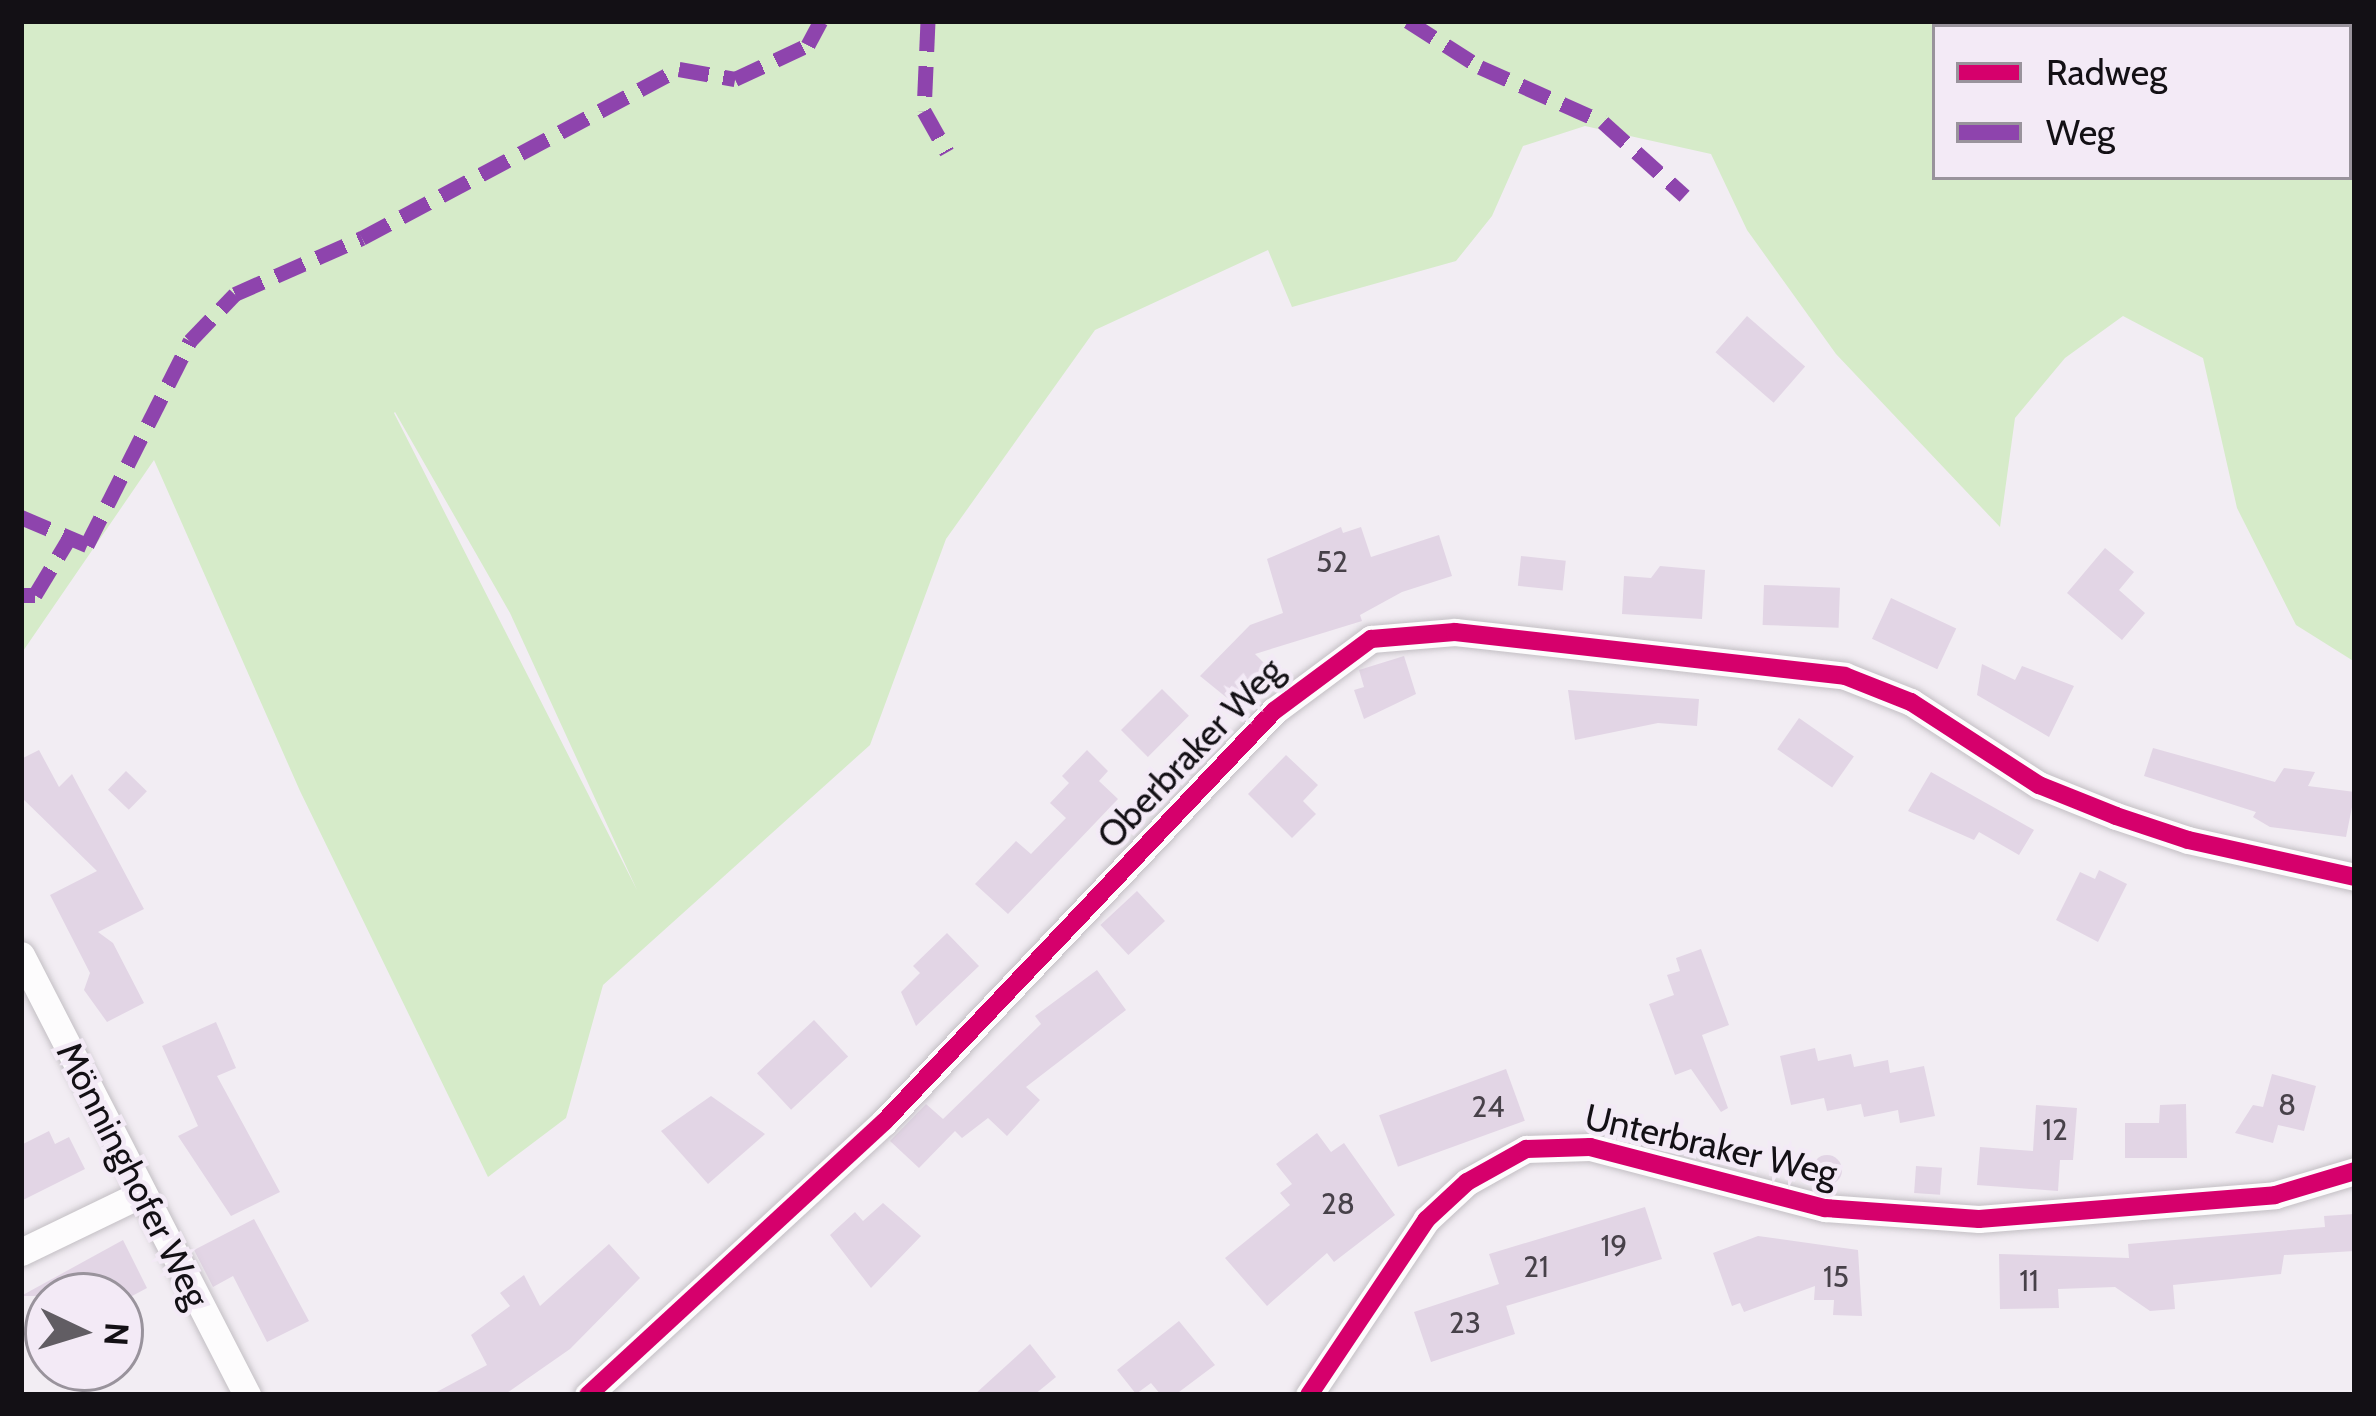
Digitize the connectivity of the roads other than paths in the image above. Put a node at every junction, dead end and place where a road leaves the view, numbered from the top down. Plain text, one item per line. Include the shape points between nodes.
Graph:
1 (2355, 877) edge
2 (21, 955) edge
3 (2355, 1171) edge
4 (139, 1195) junction
5 (21, 1252) edge
6 (247, 1395) edge
7 (588, 1395) edge
8 (1309, 1395) edge

1 - 7 street, Oberbraker Weg via 2116,816 2039,784 1911,702 1845,676 1455,632 1371,639 1274,711 884,1122
2 - 4 street, Mönninghofer Weg
3 - 8 street, Unterbraker Weg via 2276,1195 1979,1219 1825,1208 1590,1148 1526,1149 1467,1181 1426,1220
4 - 5 street
4 - 6 street, Mönninghofer Weg

